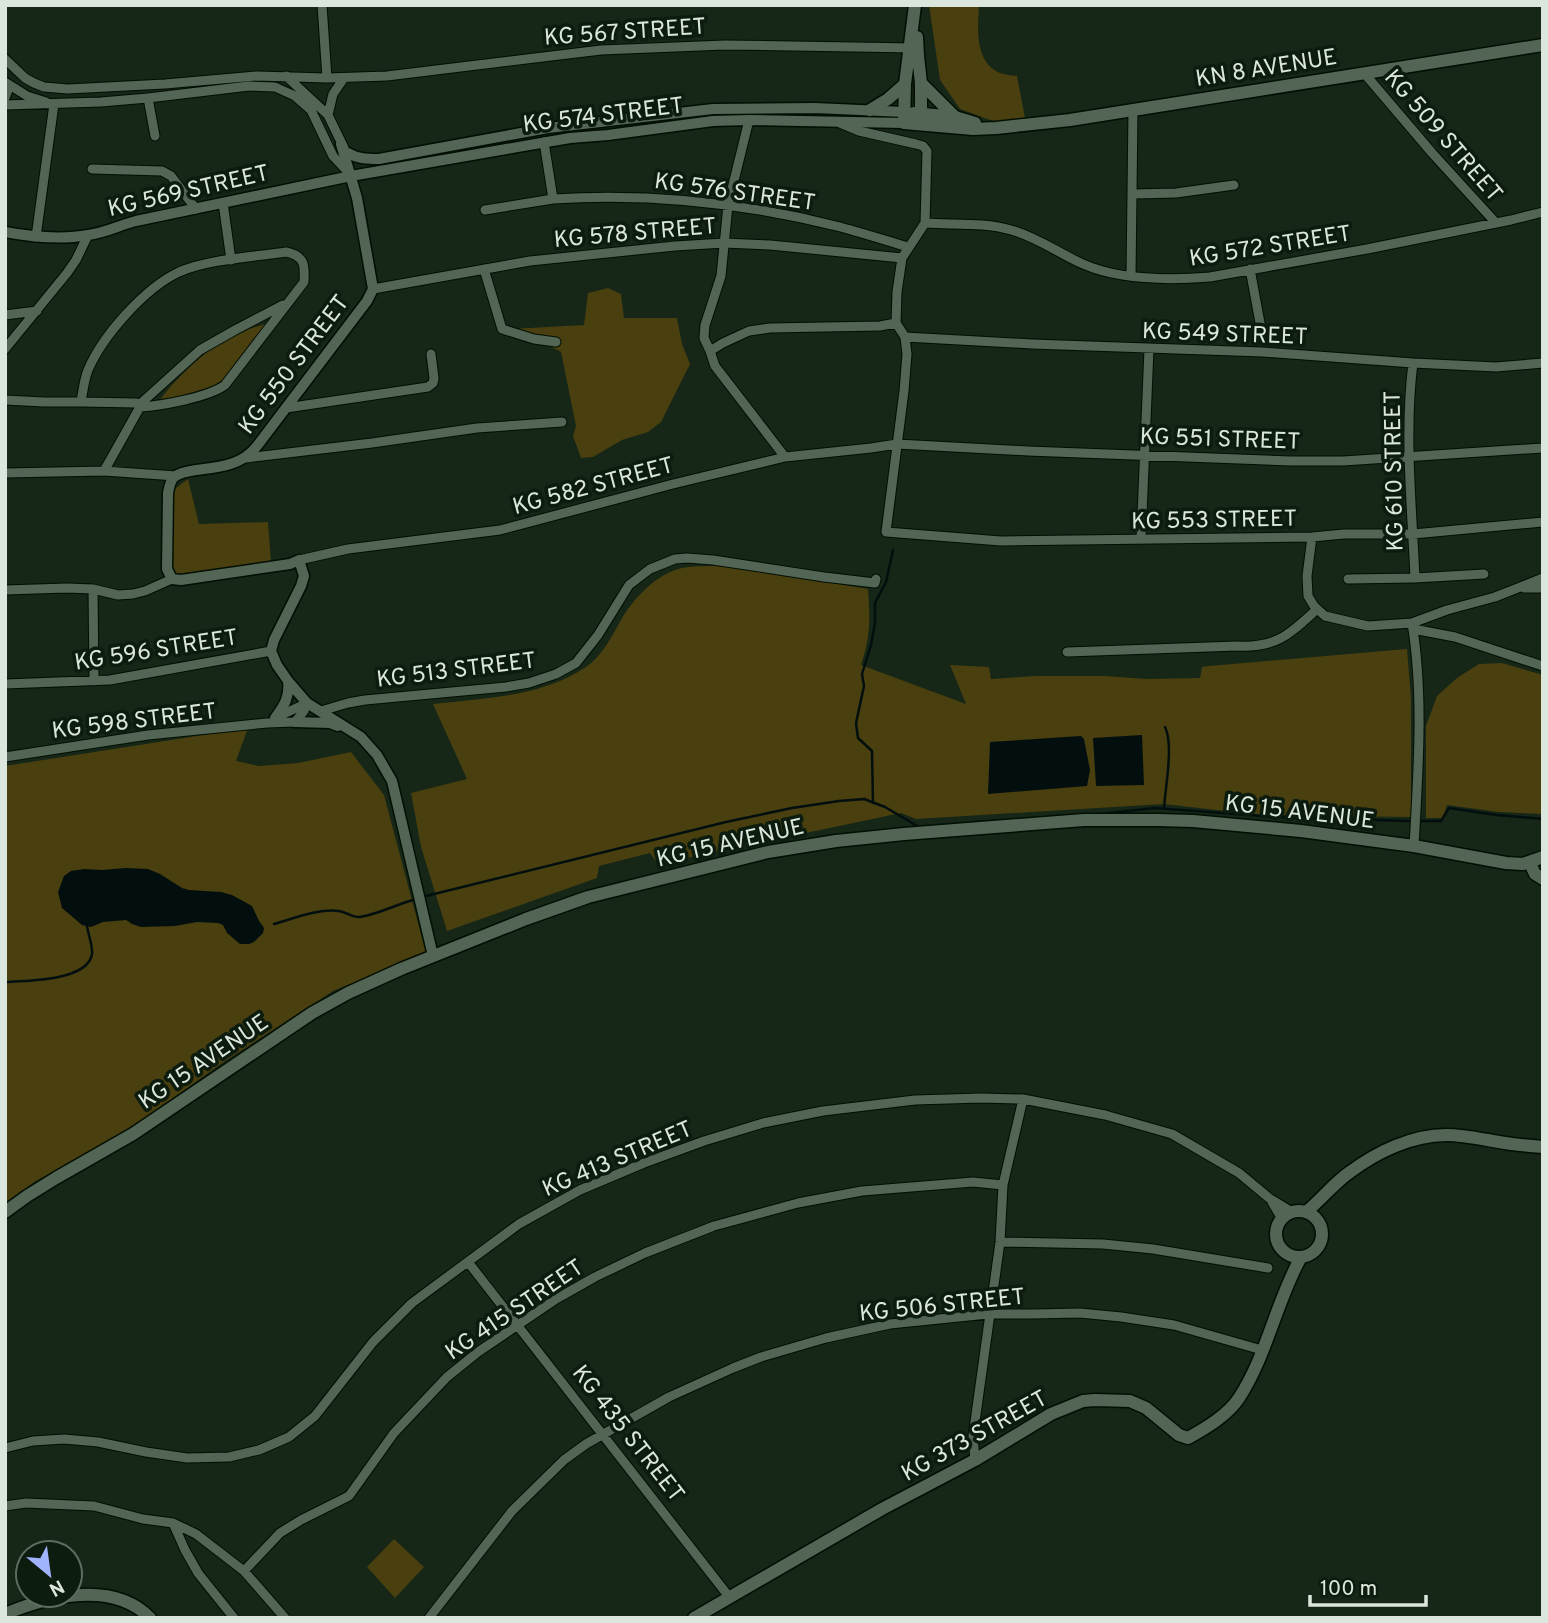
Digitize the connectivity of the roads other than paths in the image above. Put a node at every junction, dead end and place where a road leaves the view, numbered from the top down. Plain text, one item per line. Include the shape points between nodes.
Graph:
1 (322, 5) edge
2 (918, 8) edge
3 (1543, 45) edge
4 (913, 48) junction
5 (5, 59) edge
6 (1364, 73) junction
7 (286, 76) junction
8 (327, 78) junction
9 (344, 78) junction
10 (6, 82) edge
11 (921, 83) junction
12 (905, 84) junction
13 (5, 98) edge
14 (148, 98) junction
15 (54, 104) junction
16 (5, 105) edge
17 (870, 110) junction
18 (1133, 110) junction
19 (328, 114) junction
20 (713, 115) junction
21 (956, 117) junction
22 (904, 118) junction
23 (921, 118) junction
24 (749, 120) junction
25 (834, 121) junction
26 (606, 122) junction
27 (996, 128) junction
28 (608, 135) junction
29 (155, 136) dead end
30 (544, 142) junction
31 (344, 149) junction
32 (379, 159) junction
33 (92, 169) dead end
34 (379, 172) joint
35 (351, 176) junction
36 (1234, 185) dead end
37 (1133, 194) junction
38 (553, 199) junction
39 (223, 203) junction
40 (728, 205) junction
41 (196, 209) junction
42 (485, 210) dead end
43 (1543, 212) edge
44 (925, 223) junction
45 (1496, 223) junction
46 (5, 232) edge
47 (88, 235) junction
48 (36, 237) junction
49 (724, 243) junction
50 (908, 247) junction
51 (902, 258) junction
52 (231, 260) junction
53 (484, 269) junction
54 (1250, 270) junction
55 (1131, 276) junction
56 (373, 289) junction
57 (286, 304) junction
58 (37, 311) junction
59 (5, 314) edge
60 (896, 323) junction
61 (905, 337) junction
62 (1263, 339) dead end
63 (556, 342) dead end
64 (5, 349) edge
65 (1149, 349) junction
66 (710, 351) junction
67 (432, 354) dead end
68 (1413, 363) junction
69 (1543, 363) edge
70 (5, 400) edge
71 (81, 402) junction
72 (139, 406) junction
73 (286, 408) junction
74 (562, 422) dead end
75 (897, 444) junction
76 (1543, 448) edge
77 (1144, 455) junction
78 (1410, 455) junction
79 (785, 457) junction
80 (246, 458) junction
81 (104, 471) junction
82 (5, 473) edge
83 (176, 475) junction
84 (1543, 522) edge
85 (1413, 534) junction
86 (1312, 537) junction
87 (1141, 540) junction
88 (299, 560) junction
89 (1484, 574) dead end
90 (1415, 578) junction
91 (1543, 578) edge
92 (172, 579) junction
93 (876, 579) dead end
94 (1348, 579) dead end
95 (1519, 588) junction
96 (1543, 588) edge
97 (93, 589) junction
98 (5, 590) edge
99 (1318, 609) junction
100 (1413, 626) junction
101 (271, 651) junction
102 (1067, 652) dead end
103 (1543, 666) edge
104 (94, 681) junction
105 (288, 681) junction
106 (5, 684) edge
107 (307, 703) junction
108 (321, 711) junction
109 (271, 721) junction
110 (295, 722) junction
111 (352, 730) junction
112 (5, 757) edge
113 (1414, 846) junction
114 (1543, 857) edge
115 (1530, 863) junction
116 (1543, 879) edge
117 (433, 956) junction
118 (1023, 1099) junction
119 (1543, 1147) edge
120 (1003, 1185) junction
121 (5, 1212) edge
122 (1287, 1216) junction
123 (1312, 1216) junction
124 (1000, 1242) junction
125 (1294, 1256) junction
126 (468, 1262) junction
127 (1268, 1268) dead end
128 (988, 1314) junction
129 (517, 1325) junction
130 (1262, 1350) junction
131 (603, 1433) junction
132 (5, 1448) edge
133 (975, 1460) junction
134 (5, 1506) edge
135 (173, 1523) junction
136 (244, 1571) junction
137 (730, 1598) junction
138 (5, 1614) edge
139 (150, 1618) edge
140 (234, 1618) edge
141 (285, 1618) edge
142 (429, 1618) edge
143 (694, 1618) edge

1 - 8 street
2 - 4 main road
3 - 6 main road, KN 8 AVENUE
4 - 9 street, KG 567 STREET via 601,50
4 - 11 main road
4 - 12 main road
5 - 7 street via 34,83 68,89
6 - 18 main road, KN 8 AVENUE
6 - 45 street, KG 509 STREET
7 - 8 street
7 - 19 street
8 - 9 street
9 - 19 street via 333,94
10 - 13 street
10 - 15 street via 27,96
11 - 21 main road
11 - 23 main road
12 - 17 main road
12 - 22 main road
14 - 15 street
14 - 29 street
14 - 35 street via 261,85 285,90 311,110 333,156
15 - 16 street
15 - 48 street
17 - 20 street via 814,108
17 - 22 street
18 - 27 main road, KN 8 AVENUE
18 - 37 street
19 - 31 street
20 - 24 street, KG 574 STREET
20 - 26 street
20 - 28 street, KG 574 STREET
21 - 23 main road, KN 8 AVENUE
21 - 27 main road, KN 8 AVENUE
22 - 23 main road
22 - 25 street, KG 574 STREET
23 - 27 main road, KN 8 AVENUE
24 - 25 street, KG 574 STREET
24 - 40 street
25 - 44 street, KG 574 STREET via 923,146 927,156
26 - 28 street
26 - 32 street
28 - 30 street, KG 574 STREET
30 - 34 street, KG 574 STREET
30 - 38 street
31 - 32 street via 354,157
31 - 35 street
32 - 35 street
33 - 41 street via 162,171
34 - 35 street, KG 569 STREET
35 - 39 street, KG 569 STREET
35 - 56 street, KG 550 STREET
36 - 37 street
37 - 55 street
38 - 40 street, KG 576 STREET via 660,198
38 - 42 street, KG 576 STREET
39 - 41 street, KG 569 STREET
39 - 52 street
40 - 49 street
40 - 50 street, KG 576 STREET via 834,225
41 - 47 street, KG 569 STREET
43 - 45 street, KG 572 STREET
44 - 50 street
44 - 55 street, KG 572 STREET via 1010,230 1084,265
45 - 54 street, KG 572 STREET
46 - 48 street, KG 569 STREET
47 - 48 street, KG 569 STREET
47 - 58 street via 76,260
49 - 51 street, KG 578 STREET
49 - 53 street, KG 578 STREET
49 - 66 street via 721,276 705,325
50 - 51 street
51 - 60 street
52 - 57 street via 296,254 305,269 304,282
52 - 71 street via 180,272 153,288 104,343 84,381
53 - 56 street, KG 578 STREET
53 - 63 street via 502,329
54 - 55 street, KG 572 STREET via 1184,279
54 - 62 street
56 - 73 street, KG 550 STREET
57 - 72 street via 200,350
57 - 72 street via 218,391
58 - 59 street
58 - 64 street
60 - 61 street
60 - 66 street via 748,331
61 - 65 street, KG 549 STREET
61 - 75 street
65 - 68 street, KG 549 STREET
65 - 77 street
66 - 79 street via 715,366
67 - 73 street via 434,378 428,387
68 - 69 street, KG 549 STREET via 1496,367
68 - 78 street, KG 610 STREET
70 - 71 street
71 - 72 street
72 - 81 street
73 - 80 street, KG 550 STREET
74 - 80 street
75 - 77 street, KG 551 STREET
75 - 79 street, KG 582 STREET
75 - 87 street, KG 553 STREET via 886,532 1001,541
76 - 78 street, KG 551 STREET
77 - 78 street, KG 551 STREET via 1343,461
77 - 87 street
78 - 85 street, KG 610 STREET
79 - 88 street, KG 582 STREET via 500,530 348,549
80 - 83 street, KG 550 STREET
81 - 82 street
81 - 83 street
83 - 92 street via 168,493 166,558
84 - 85 street, KG 553 STREET
85 - 86 street, KG 553 STREET
85 - 90 street, KG 610 STREET
86 - 87 street, KG 553 STREET
86 - 99 street via 1308,596
88 - 92 street via 210,577
88 - 101 street via 302,586
89 - 90 street, KG 610 STREET
90 - 94 street, KG 610 STREET
91 - 95 street
92 - 97 street via 133,594
93 - 108 street, KG 513 STREET via 875,583 824,578 675,559 650,569 629,585 576,663 556,674 506,687 365,700
95 - 96 street
95 - 100 street
97 - 98 street
97 - 104 street
99 - 100 street via 1325,616 1368,626
99 - 102 street via 1282,639 1255,647
100 - 103 street
100 - 113 street via 1418,683
101 - 104 street, KG 596 STREET
101 - 105 street
104 - 106 street, KG 596 STREET
105 - 107 street
105 - 109 street via 284,707
107 - 108 street
107 - 109 street, KG 598 STREET
107 - 110 street
108 - 111 street
109 - 110 street, KG 598 STREET
109 - 112 street, KG 598 STREET
110 - 111 street via 330,723
111 - 117 street via 377,755 392,781
113 - 115 main road, KG 15 AVENUE
113 - 117 main road, KG 15 AVENUE via 1266,827 1158,820 1084,820 836,841 768,852 588,897
114 - 115 main road, KG 15 AVENUE
115 - 116 main road
117 - 121 main road, KG 15 AVENUE via 312,1013 133,1134
118 - 120 street
118 - 122 street, KG 413 STREET via 1172,1134 1239,1173
118 - 126 street, KG 413 STREET via 915,1100 763,1123 704,1141 580,1191 519,1224
119 - 123 main road via 1443,1135 1399,1144 1348,1173 1322,1197
120 - 124 street
120 - 129 street, KG 415 STREET via 973,1182 862,1191 714,1226 595,1277
122 - 123 main road
122 - 125 main road via 1276,1229 1277,1241 1283,1251
123 - 125 main road via 1322,1233 1319,1245 1311,1254
124 - 127 street via 1103,1244
124 - 128 street
125 - 130 main road via 1293,1272
126 - 129 street, KG 435 STREET
126 - 132 street, KG 413 STREET via 412,1303 373,1342 303,1427 260,1451 187,1458 64,1439
128 - 130 street, KG 506 STREET via 1121,1317 1174,1325
128 - 131 street, KG 506 STREET via 890,1324 761,1357 669,1396
128 - 133 street via 973,1436
129 - 131 street, KG 435 STREET
129 - 136 street, KG 415 STREET via 447,1377 422,1402 349,1496 280,1532
130 - 133 main road, KG 373 STREET via 1238,1399 1222,1416 1188,1438 1130,1401 1083,1401 1051,1414
131 - 137 street, KG 435 STREET
131 - 142 street, KG 506 STREET via 564,1460 512,1511
133 - 137 main road, KG 373 STREET
134 - 135 street via 94,1506
135 - 136 street via 196,1534
135 - 140 street via 198,1573
136 - 141 street
137 - 143 main road
138 - 139 main road via 64,1596 103,1596 131,1604

